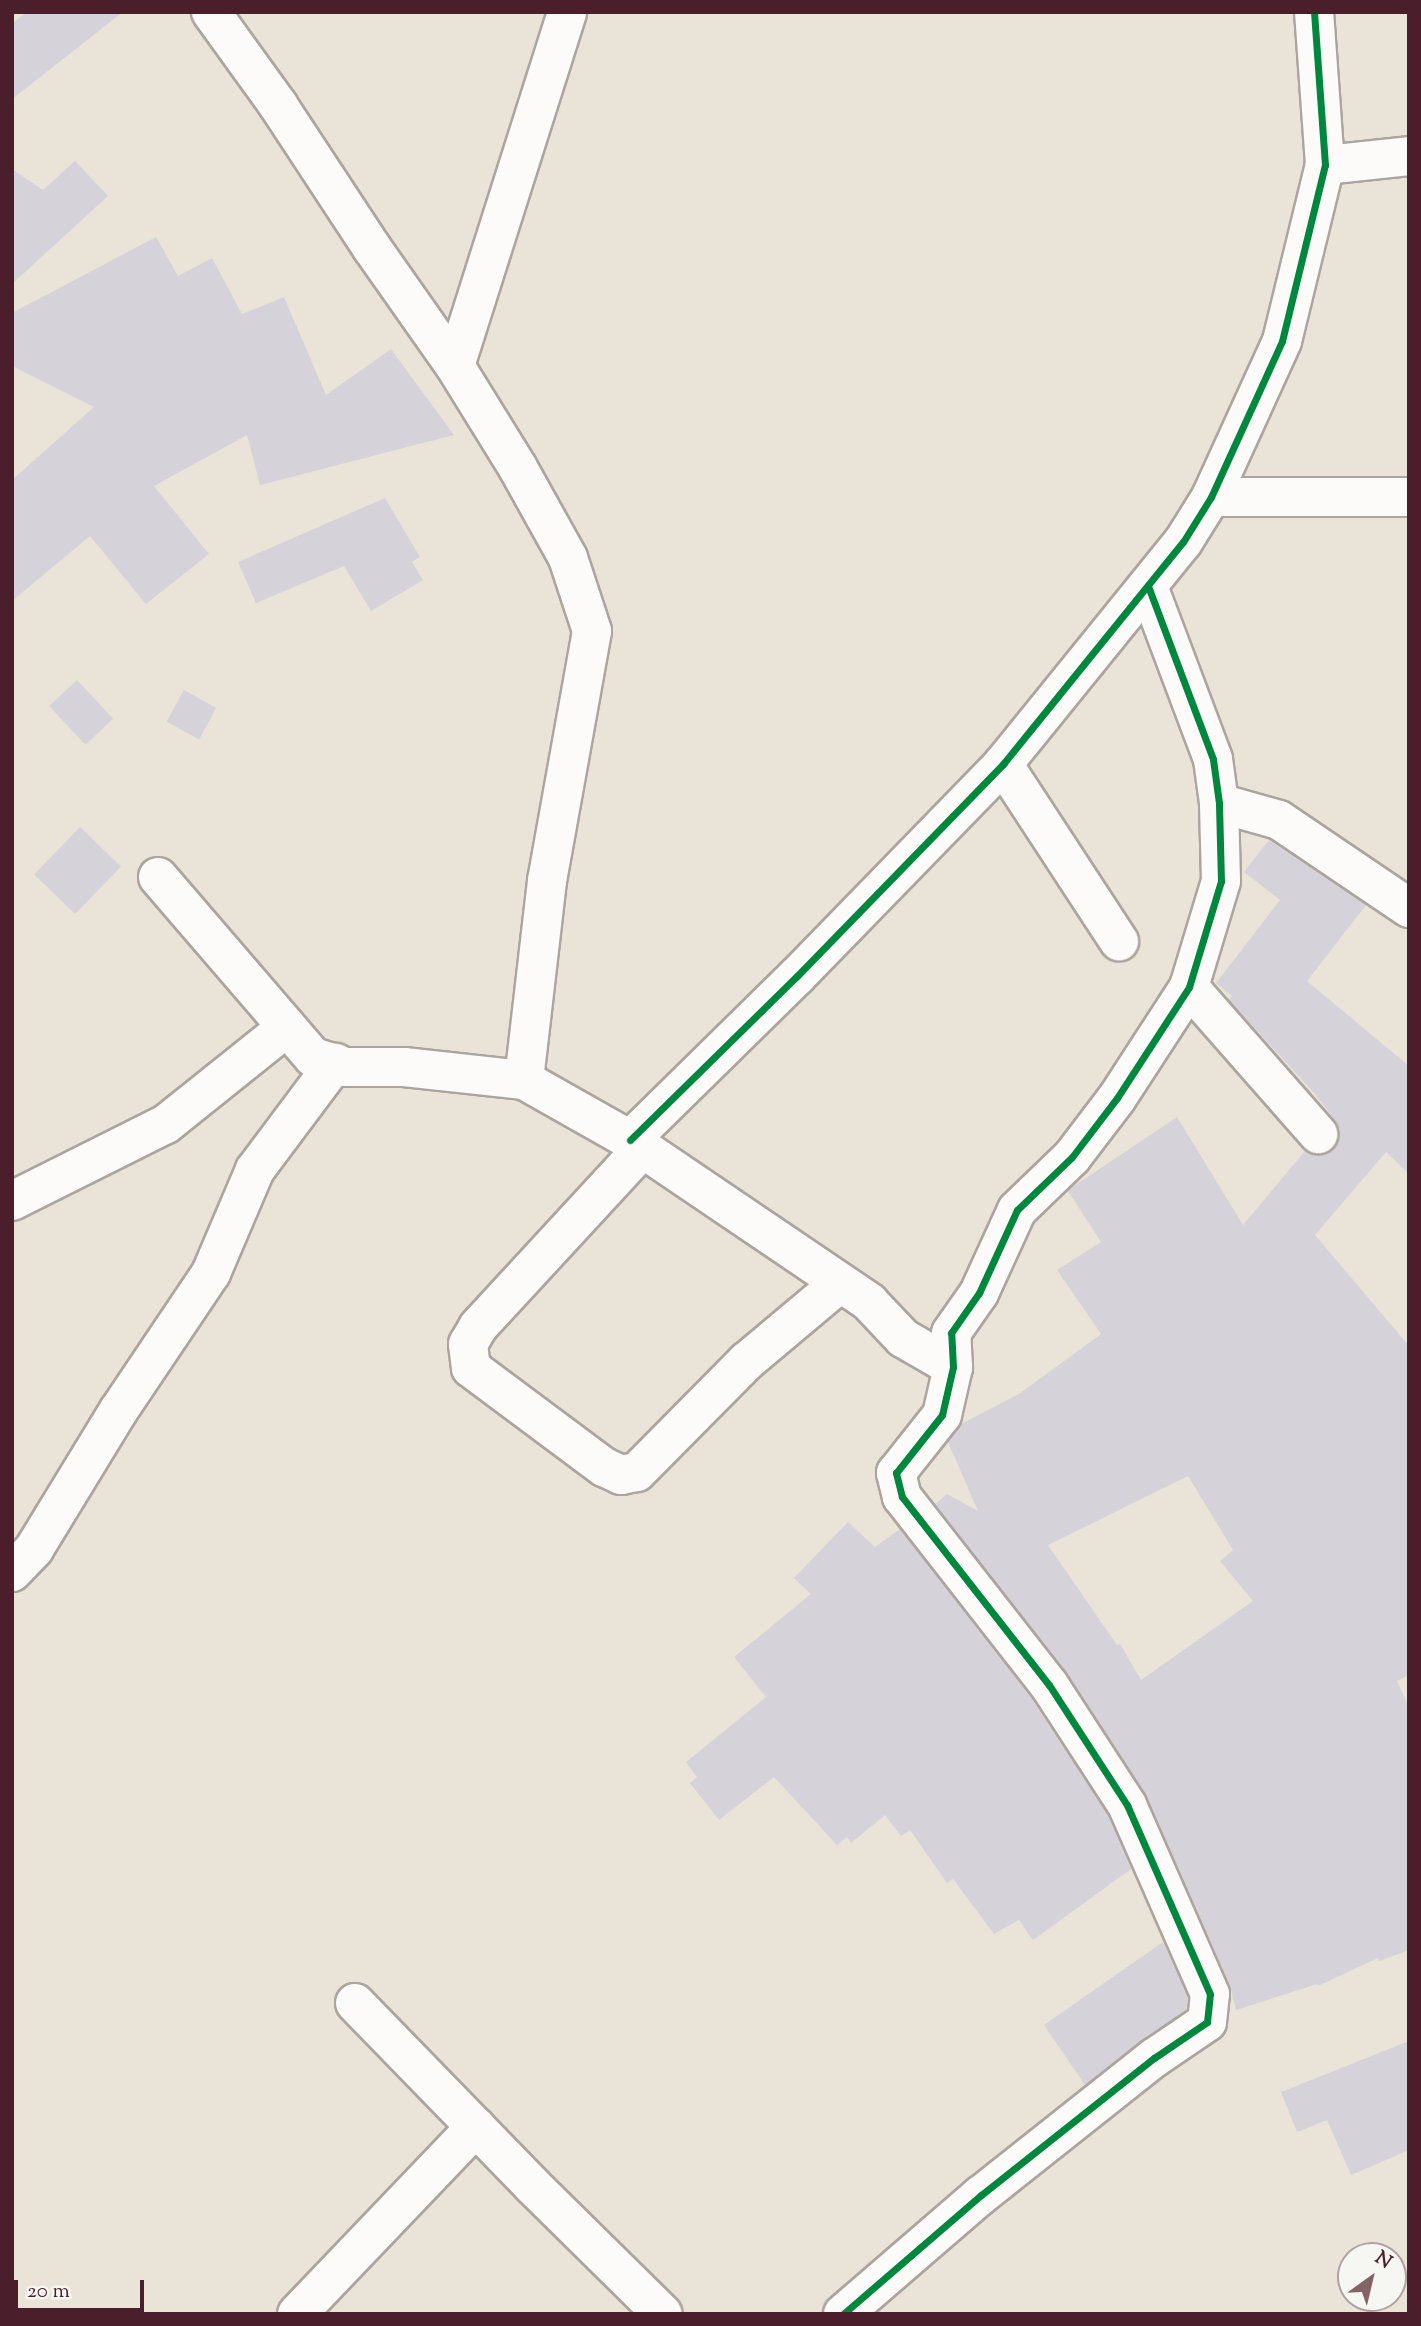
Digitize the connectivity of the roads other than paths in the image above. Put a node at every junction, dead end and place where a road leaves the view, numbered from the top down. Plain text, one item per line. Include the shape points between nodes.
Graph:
1 (211, 12) edge
2 (567, 12) edge
3 (1314, 12) edge
4 (1409, 156) edge
5 (1325, 165) junction
6 (455, 366) junction
7 (1211, 497) junction
8 (1409, 497) edge
9 (1148, 586) junction
10 (1003, 764) junction
11 (1219, 803) junction
12 (158, 877) dead end
13 (1409, 908) edge
14 (1119, 941) dead end
15 (1189, 987) junction
16 (288, 1027) junction
17 (335, 1063) junction
18 (524, 1080) junction
19 (1318, 1134) dead end
20 (636, 1144) junction
21 (12, 1201) edge
22 (839, 1283) junction
23 (953, 1367) junction
24 (12, 1572) edge
25 (355, 2003) dead end
26 (476, 2127) junction
27 (297, 2314) edge
28 (663, 2314) edge
29 (843, 2314) edge

1 - 6 street
2 - 6 street
3 - 5 street
4 - 5 street
5 - 7 street via 1282,341
6 - 18 street via 568,558 592,631 547,881
7 - 8 street
7 - 9 street
9 - 10 street
9 - 11 street via 1213,759
10 - 14 street
10 - 20 street
11 - 13 street via 1279,820
11 - 15 street via 1221,881
12 - 16 street
15 - 19 street
15 - 23 street via 1080,1147 1017,1210 979,1293 951,1333
16 - 17 street via 313,1056
16 - 21 street via 166,1124
17 - 18 street
17 - 24 street via 255,1170 211,1273 34,1549
18 - 20 street
20 - 22 street
20 - 22 street via 478,1327 468,1345 471,1367 604,1466 621,1475 637,1472 747,1361
22 - 23 street via 869,1302 903,1338
23 - 29 street via 942,1415 896,1473 902,1497 1049,1685 1127,1805 1210,1994 1207,2022 1154,2058 981,2195
25 - 26 street
26 - 27 street
26 - 28 street

